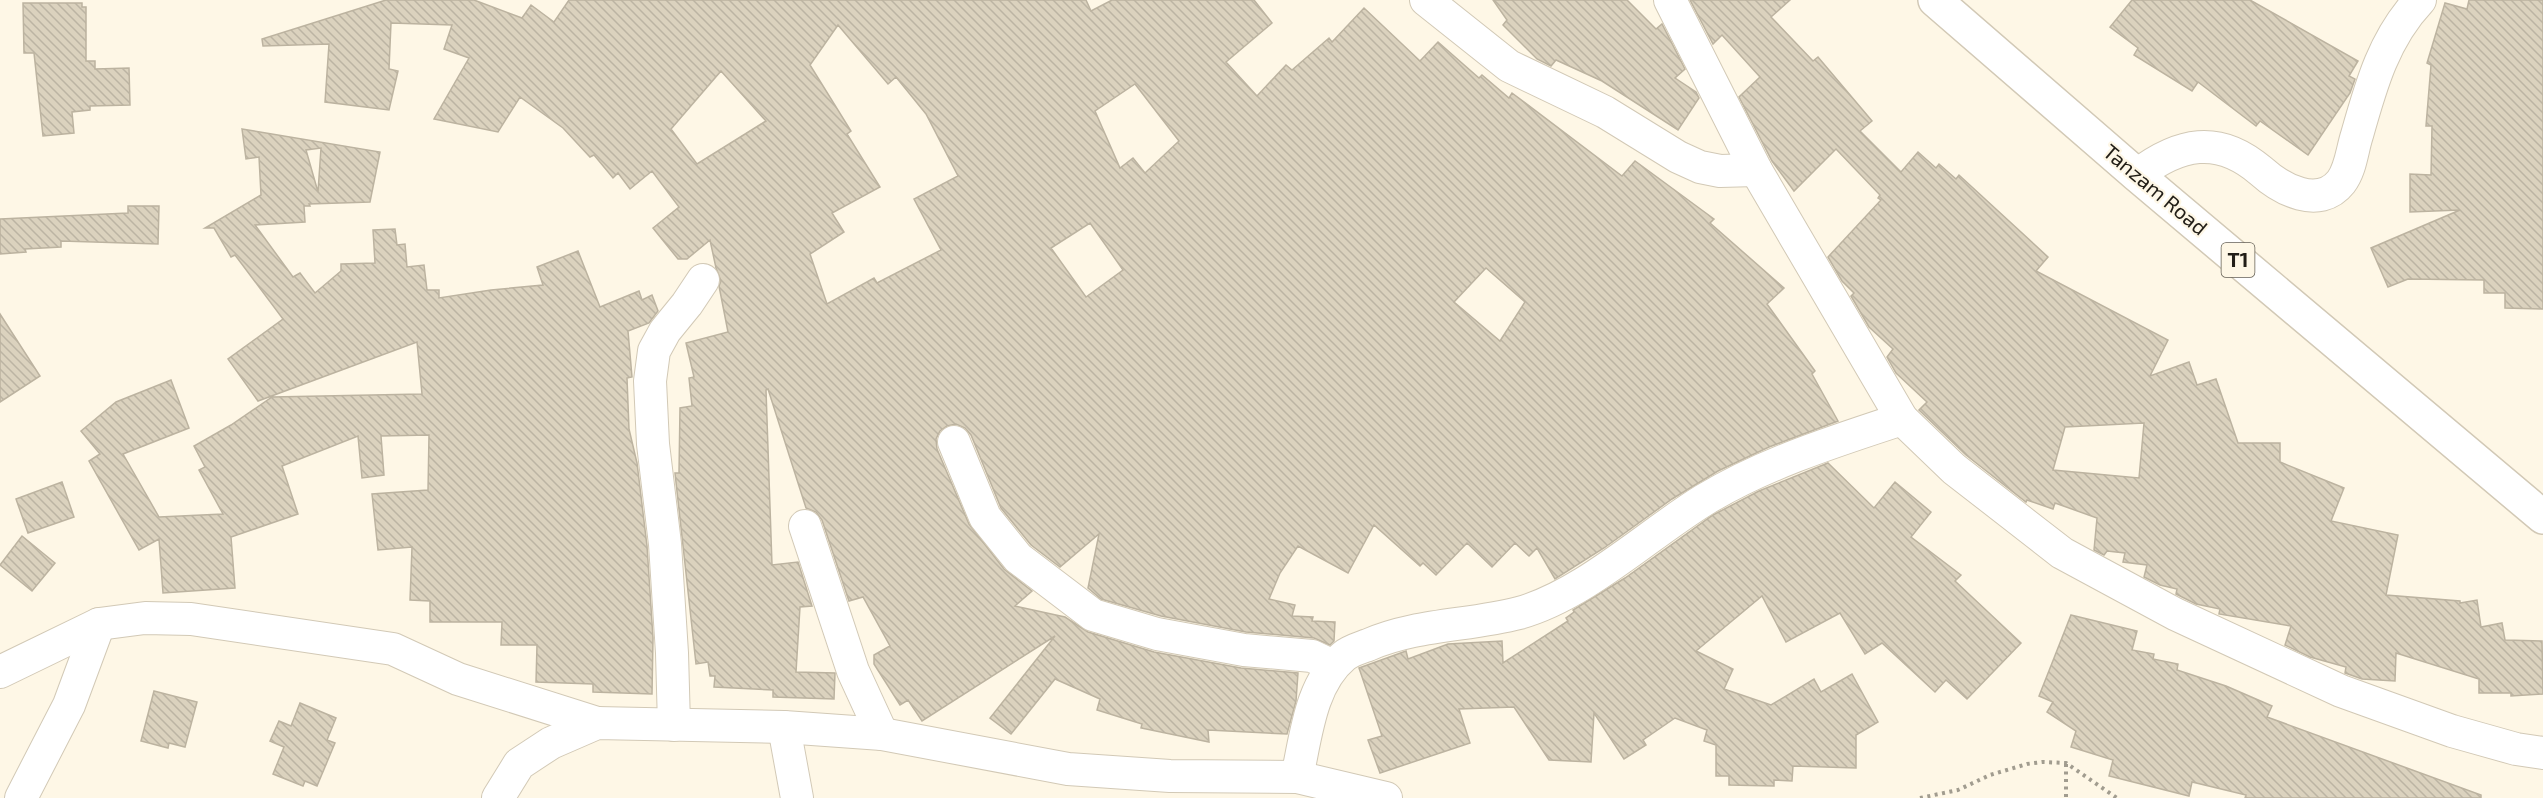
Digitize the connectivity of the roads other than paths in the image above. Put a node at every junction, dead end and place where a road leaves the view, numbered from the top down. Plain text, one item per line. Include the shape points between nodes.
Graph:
1 (1426, 0) edge
2 (1670, 0) edge
3 (1935, 0) edge
4 (2421, 0) edge
5 (1756, 170) junction
6 (2138, 175) junction
7 (703, 280) dead end
8 (1902, 419) junction
9 (954, 442) dead end
10 (2543, 517) edge
11 (805, 526) dead end
12 (99, 624) junction
13 (1333, 666) junction
14 (0, 672) edge
15 (597, 723) junction
16 (674, 725) junction
17 (784, 727) junction
18 (882, 734) junction
19 (2543, 753) edge
20 (1297, 777) junction
21 (1168, 787) edge
22 (21, 798) edge
23 (498, 798) edge
24 (797, 798) edge
25 (1386, 798) edge

1 - 5 street via 1509,66 1605,112 1677,157 1720,171
2 - 5 street
3 - 6 highway, Tanzam Road / T1
4 - 6 street via 2405,16 2386,48 2348,169 2341,183 2328,192 2318,196 2293,191 2274,183 2227,150 2181,150 2160,158
5 - 8 street
6 - 10 highway, Tanzam Road / T1
7 - 16 street via 654,351 650,381 652,444 670,620
8 - 13 street via 1795,456 1707,498 1577,586 1546,602 1521,612 1413,630 1379,640 1346,654
8 - 19 street via 1953,469 2062,553 2175,614 2342,691 2452,731
9 - 13 street via 985,517 1018,558 1093,615 1157,634 1244,650 1312,656
11 - 18 street via 853,671
12 - 14 street
12 - 15 street via 145,618 191,619 393,649 458,679
12 - 22 street via 69,705
13 - 20 street via 1310,717
15 - 16 street
15 - 23 street via 551,743 519,764
16 - 17 street
17 - 18 street
17 - 24 street
18 - 21 street
20 - 21 street
20 - 25 street

